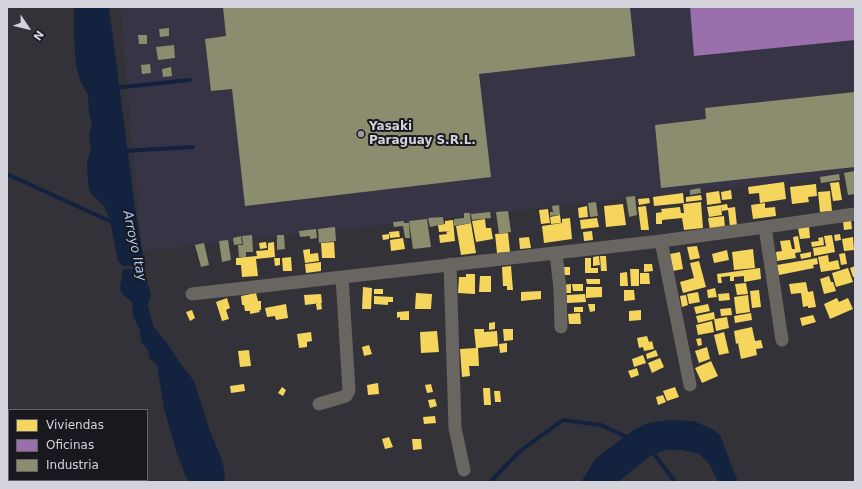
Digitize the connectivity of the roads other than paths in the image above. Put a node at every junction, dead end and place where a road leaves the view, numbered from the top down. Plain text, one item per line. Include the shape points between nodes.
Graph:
1 (855, 214) edge
2 (765, 227) junction
3 (662, 241) junction
4 (556, 253) junction
5 (450, 264) junction
6 (342, 277) junction
7 (192, 294) dead end
8 (561, 327) dead end
9 (782, 340) dead end
10 (690, 385) dead end
11 (319, 404) dead end
12 (464, 470) dead end

1 - 2 street
2 - 3 street
2 - 9 street
3 - 4 street
3 - 10 street
4 - 5 street
4 - 8 street
5 - 6 street
5 - 12 street via 455,428
6 - 7 street
6 - 11 street via 349,391 346,396

